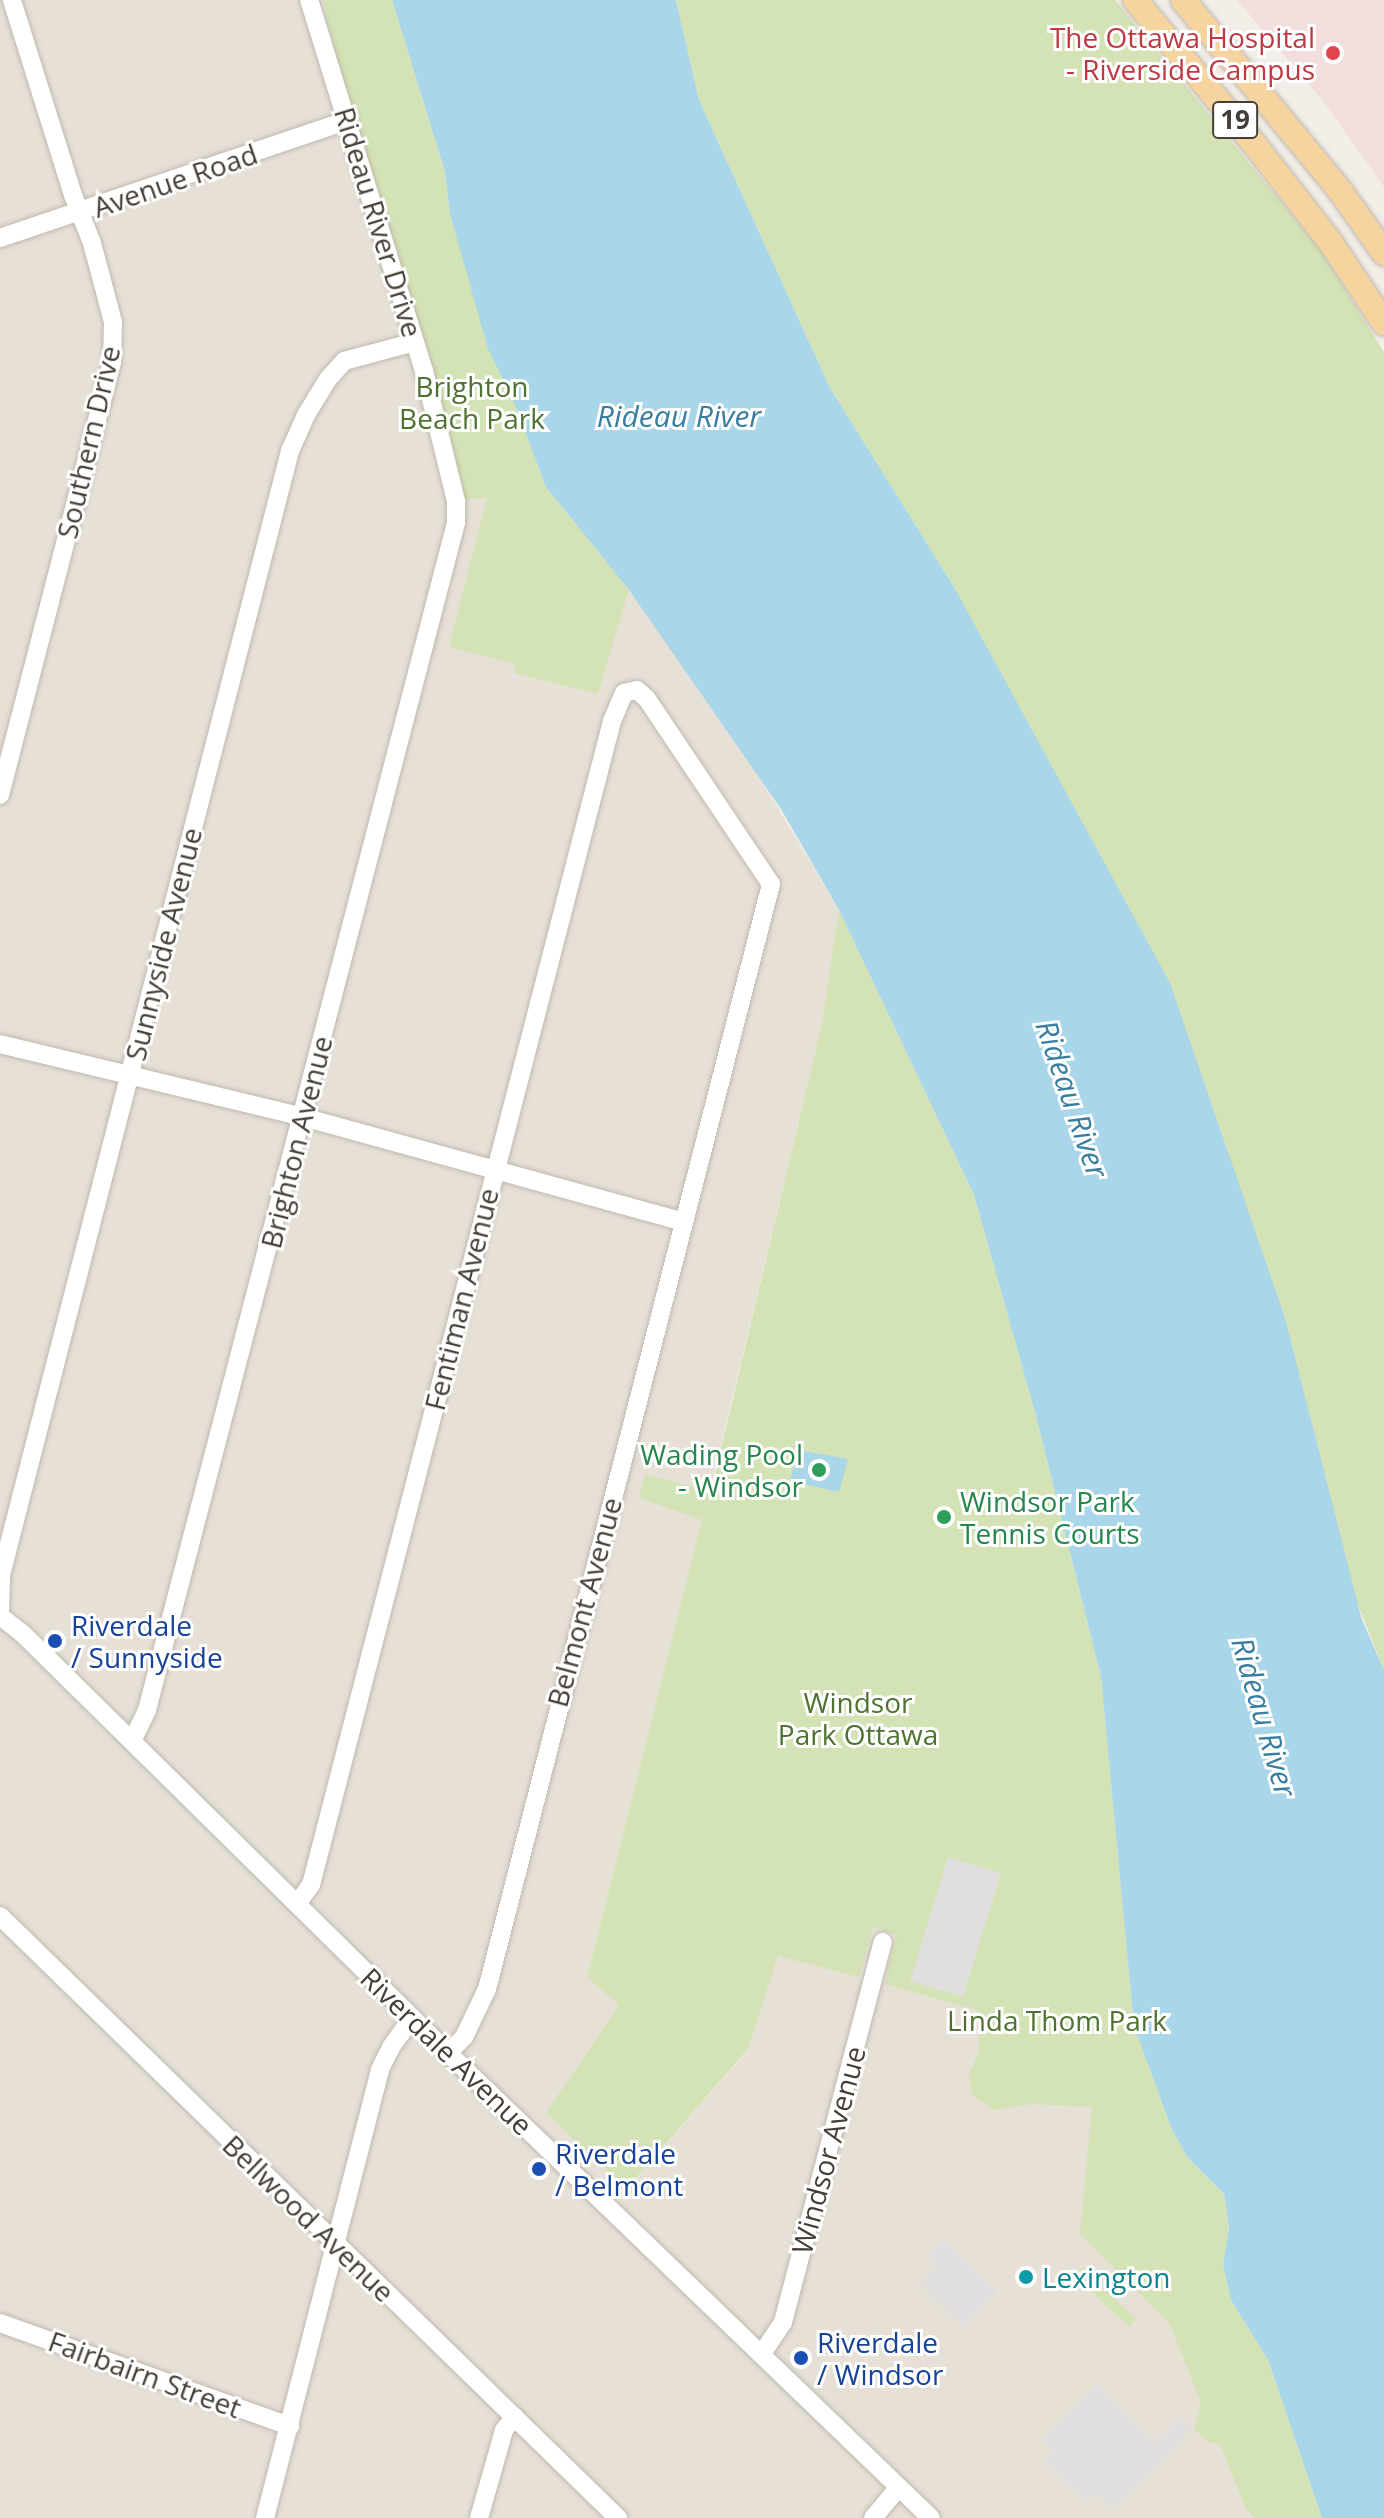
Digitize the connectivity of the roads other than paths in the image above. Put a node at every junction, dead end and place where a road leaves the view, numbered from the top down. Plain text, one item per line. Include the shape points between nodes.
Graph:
1 (12, 0) edge
2 (309, 0) edge
3 (1135, 0) edge
4 (1183, 0) edge
5 (349, 120) junction
6 (80, 213) junction
7 (0, 238) edge
8 (1384, 253) edge
9 (1384, 323) edge
10 (415, 342) junction
11 (454, 540) joint
12 (624, 693) joint
13 (0, 795) edge
14 (0, 1044) edge
15 (129, 1078) junction
16 (303, 1117) junction
17 (494, 1170) junction
18 (683, 1222) junction
19 (0, 1613) edge
20 (132, 1741) junction
21 (297, 1904) junction
22 (0, 1916) edge
23 (883, 1942) dead end
24 (412, 2018) junction
25 (448, 2053) junction
26 (336, 2244) junction
27 (0, 2323) edge
28 (763, 2352) junction
29 (515, 2417) junction
30 (290, 2426) junction
31 (899, 2487) junction
32 (265, 2518) edge
33 (479, 2518) edge
34 (618, 2518) edge
35 (873, 2518) edge
36 (931, 2518) edge

1 - 6 street, Southern Drive
2 - 5 street, Rideau River Drive
3 - 9 main road, 19 via 1309,215
4 - 8 main road, 19 via 1341,192
5 - 6 street, Avenue Road
5 - 10 street, Rideau River Drive
6 - 7 street, Avenue Road
6 - 13 street, Southern Drive via 113,322 112,362
10 - 11 street, Rideau River Drive via 456,501
10 - 15 street, Sunnyside Avenue via 344,361 306,415 290,451
11 - 16 street, Brighton Avenue
12 - 17 street, Fentiman Avenue via 612,721
12 - 18 street, Belmont Avenue via 637,690 647,699 771,884
14 - 15 street
15 - 16 street
15 - 19 street, Sunnyside Avenue via 1,1575
16 - 17 street
16 - 20 street, Brighton Avenue via 143,1724
17 - 18 street
17 - 21 street, Fentiman Avenue via 311,1885
18 - 25 street, Belmont Avenue via 487,1989 464,2037
19 - 20 street, Riverdale Avenue
20 - 21 street, Riverdale Avenue
21 - 24 street, Riverdale Avenue
22 - 26 street, Bellwood Avenue
23 - 28 street, Windsor Avenue via 783,2322
24 - 25 street, Riverdale Avenue
24 - 26 street via 380,2069
25 - 28 street, Riverdale Avenue
26 - 29 street, Bellwood Avenue
26 - 30 street
27 - 30 street, Fairbairn Street
28 - 31 street, Riverdale Avenue
29 - 33 street via 504,2430
29 - 34 street, Bellwood Avenue
30 - 32 street
31 - 35 street
31 - 36 street, Riverdale Avenue

